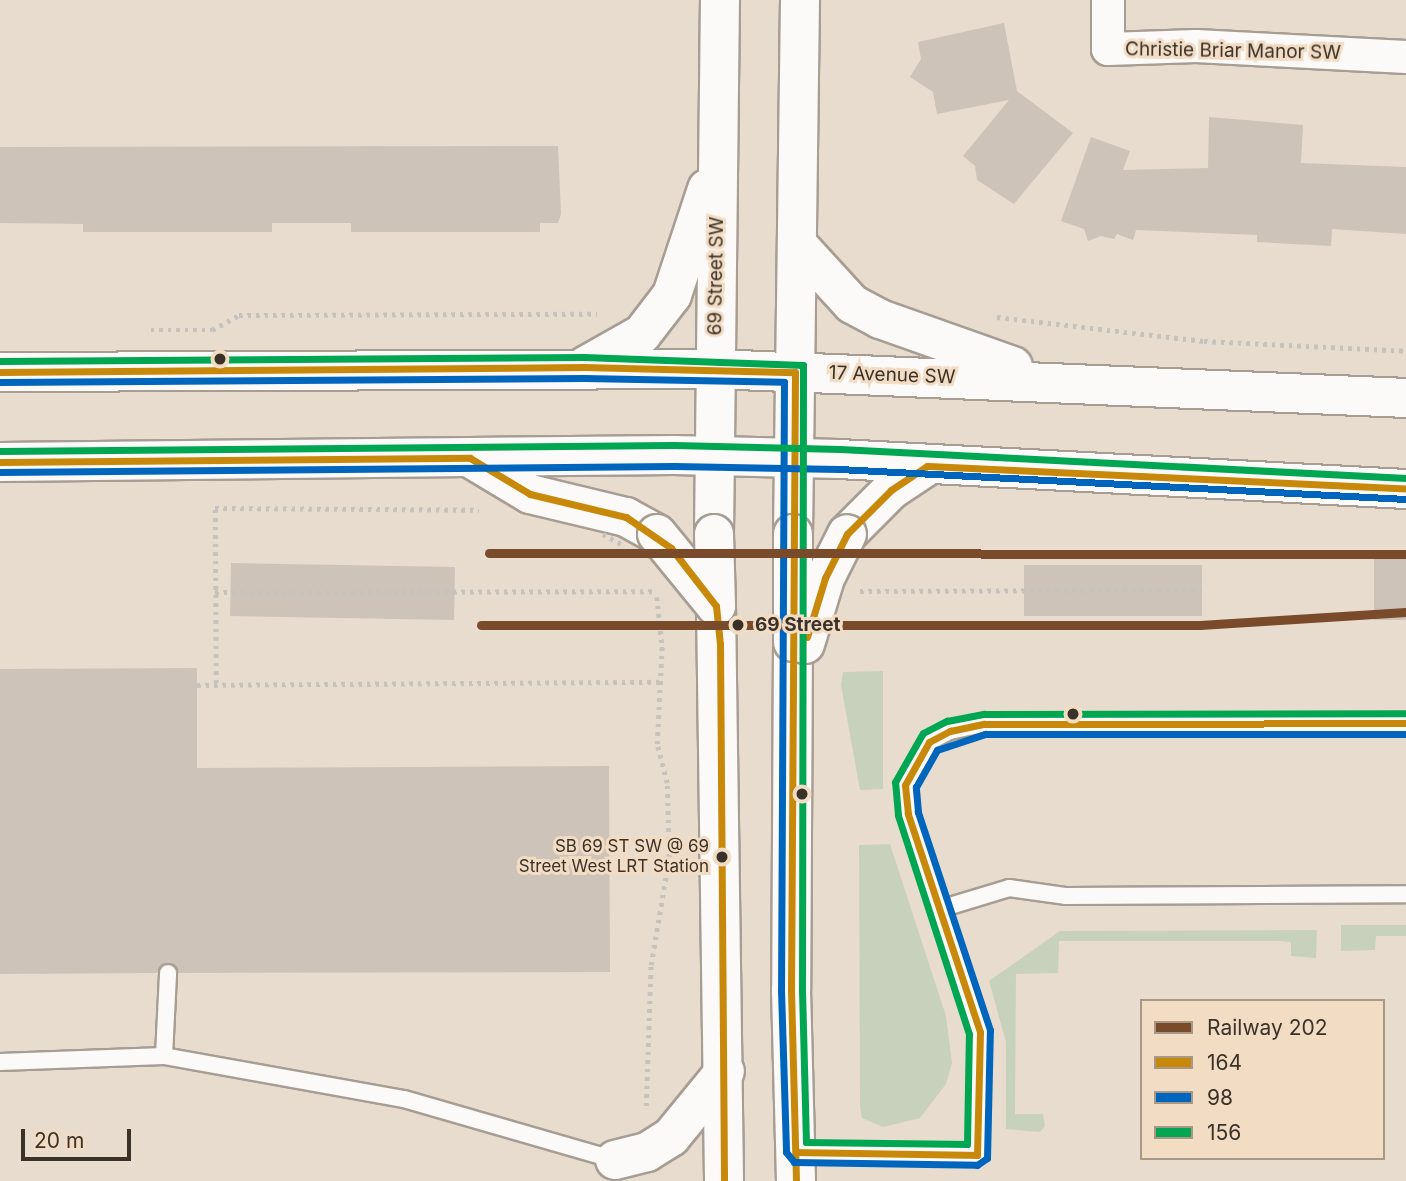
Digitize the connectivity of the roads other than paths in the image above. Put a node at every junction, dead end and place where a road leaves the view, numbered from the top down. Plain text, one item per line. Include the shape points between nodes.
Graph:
1 (720, 0) edge
2 (800, 0) edge
3 (1108, 0) edge
4 (1406, 57) edge
5 (718, 165) junction
6 (798, 245) junction
7 (584, 367) junction
8 (288, 369) junction
9 (715, 369) junction
10 (0, 372) edge
11 (795, 372) junction
12 (1059, 380) junction
13 (0, 394) edge
14 (1406, 398) edge
15 (713, 457) junction
16 (470, 458) junction
17 (795, 458) junction
18 (0, 462) edge
19 (927, 466) junction
20 (1406, 489) edge
21 (716, 606) junction
22 (797, 655) junction
23 (1406, 723) edge
24 (1406, 894) edge
25 (940, 909) junction
26 (167, 973) dead end
27 (164, 1056) junction
28 (0, 1062) edge
29 (725, 1071) junction
30 (615, 1160) junction
31 (796, 1167) edge
32 (654, 1181) edge
33 (724, 1181) edge

1 - 5 main road, 69 Street SW
2 - 6 main road
3 - 4 street, Christie Briar Manor SW via 1108,49 1196,46
5 - 7 main road via 672,295 642,334
5 - 9 main road, 69 Street SW
6 - 11 main road
6 - 12 main road via 852,304 880,320
7 - 8 main road, 17 Avenue SW
7 - 9 main road, 17 Avenue SW
8 - 10 main road, 17 Avenue SW
8 - 13 main road
9 - 11 main road, 17 Avenue SW
9 - 15 main road, 69 Street SW
11 - 12 main road, 17 Avenue SW
11 - 17 main road
12 - 14 main road, 17 Avenue SW
15 - 16 main road
15 - 17 main road
15 - 21 main road, 69 Street SW, bridge
16 - 18 main road
16 - 21 main road, bridge via 530,494 626,517 657,534
17 - 19 main road
17 - 22 main road, bridge
19 - 20 main road
19 - 22 main road, bridge via 891,490 847,534 825,578
21 - 29 main road, 69 Street SW
22 - 31 main road
23 - 25 lane via 984,724 950,731 929,742 905,785 908,814
24 - 25 lane via 1066,896 1009,888
25 - 31 lane via 980,1032 977,1155
26 - 27 lane
27 - 28 lane
27 - 30 lane via 404,1099
29 - 30 main road via 671,1136 647,1152
29 - 33 main road, 69 Street SW
30 - 32 main road

